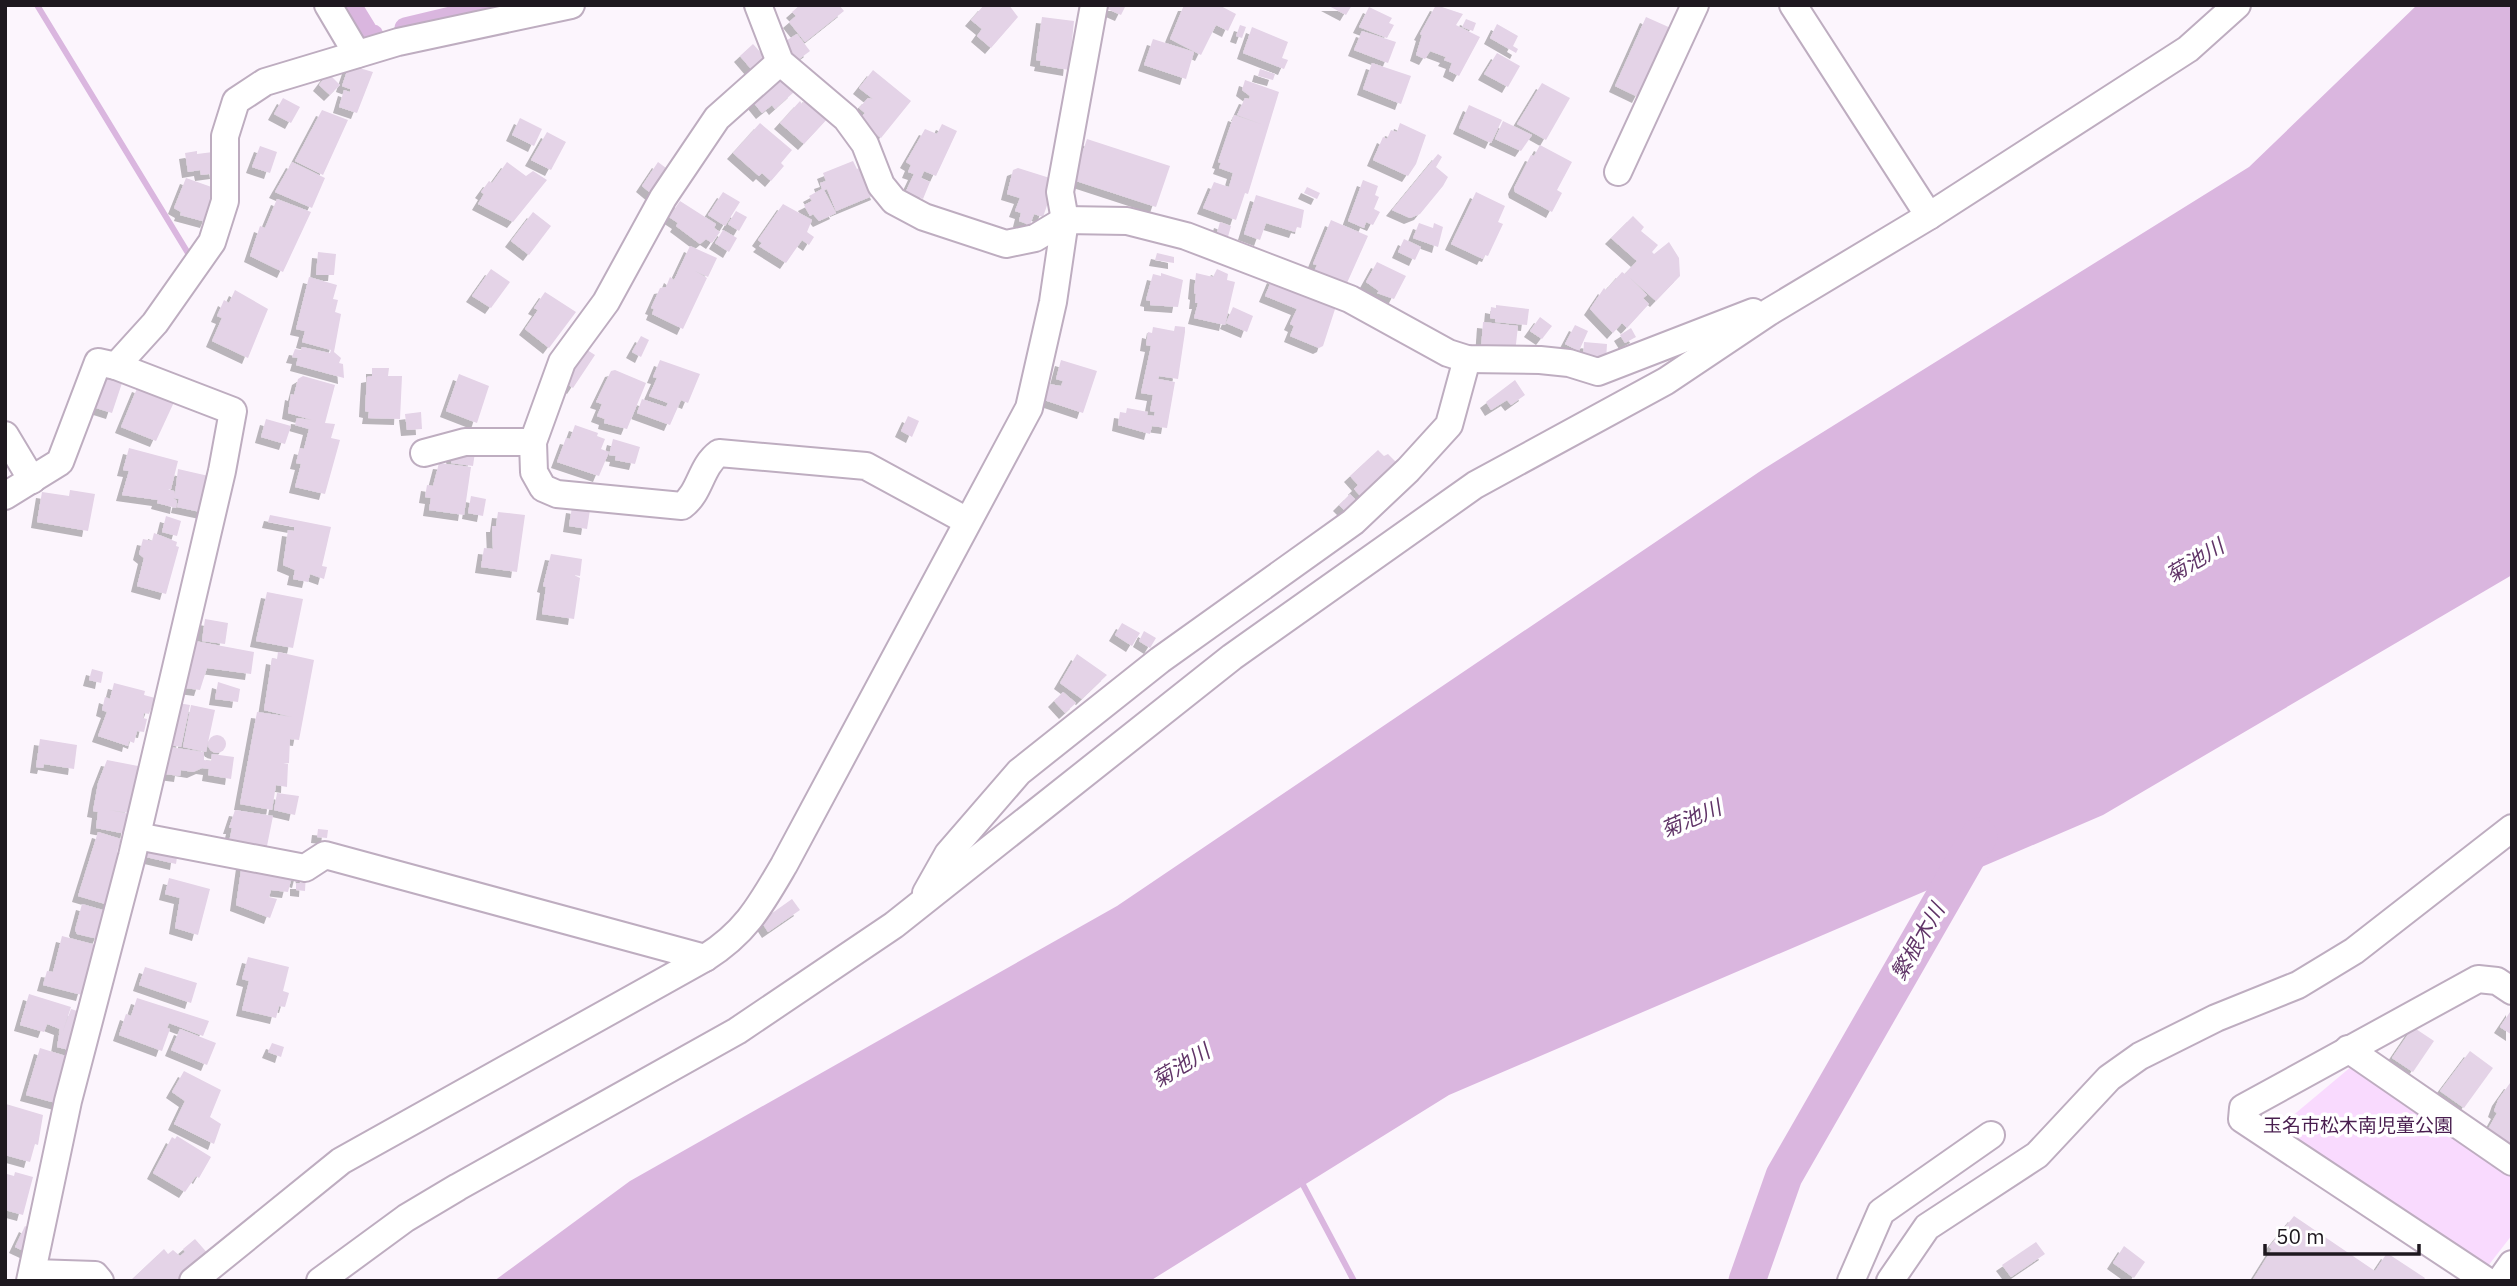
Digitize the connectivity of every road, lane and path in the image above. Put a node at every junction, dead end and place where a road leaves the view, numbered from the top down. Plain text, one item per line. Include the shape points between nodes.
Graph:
1 (328, 5) edge
2 (571, 5) edge
3 (758, 5) edge
4 (1094, 5) edge
5 (1695, 5) edge
6 (1793, 5) edge
7 (2237, 5) edge
8 (357, 54) junction
9 (780, 62) junction
10 (1618, 172) dead end
11 (1929, 216) junction
12 (1065, 220) junction
13 (1769, 312) junction
14 (1467, 359) junction
15 (116, 366) junction
16 (5, 435) edge
17 (533, 442) junction
18 (424, 453) dead end
19 (32, 480) junction
20 (5, 496) edge
21 (967, 521) junction
22 (2512, 828) edge
23 (137, 836) junction
24 (920, 904) junction
25 (705, 958) junction
26 (2512, 991) edge
27 (2348, 1049) junction
28 (2512, 1162) edge
29 (2000, 1179) junction
30 (2512, 1264) edge
31 (32, 1277) edge
32 (100, 1281) edge
33 (194, 1281) edge
34 (320, 1281) edge
35 (1851, 1281) edge
36 (1889, 1281) edge
37 (2487, 1281) edge
38 (2500, 1281) edge

1 - 8 street
2 - 8 street
3 - 9 street
4 - 12 street via 1060,192
5 - 10 street
6 - 11 street
7 - 11 street via 2188,49
8 - 15 street via 265,82 236,101 225,136 225,201 212,242 155,323
9 - 12 street via 846,118 894,201 924,217 1006,244 1035,238
9 - 17 street via 717,118 663,198 606,302 562,362
11 - 13 street
12 - 14 street via 1127,221 1186,236 1350,299
12 - 21 street via 1053,302 1029,408
13 - 14 street via 1748,312 1598,372 1540,360
13 - 24 street via 1666,382 1475,485 1232,657
14 - 24 street via 1449,425 1408,470 1353,523 1160,660 1019,772 948,854
15 - 19 street via 98,362 60,462
15 - 23 street via 233,411
16 - 19 street
17 - 18 street via 464,442
17 - 21 street via 534,472 543,488 557,494 682,506 693,499 708,461 719,453 866,466
19 - 20 street
21 - 25 street via 758,910 731,942
22 - 29 street via 2354,951 2298,985 2216,1018 2140,1056 2109,1078 2037,1155
23 - 25 street via 305,868 325,855
23 - 31 street via 68,1101
24 - 34 street via 737,1031 448,1193
25 - 33 street via 341,1161
26 - 27 street via 2497,981 2478,979
27 - 28 street
27 - 37 street via 2243,1108 2242,1119
29 - 35 street via 1984,1140 1881,1212
29 - 36 street via 1927,1227
30 - 38 street
31 - 32 street via 95,1275

